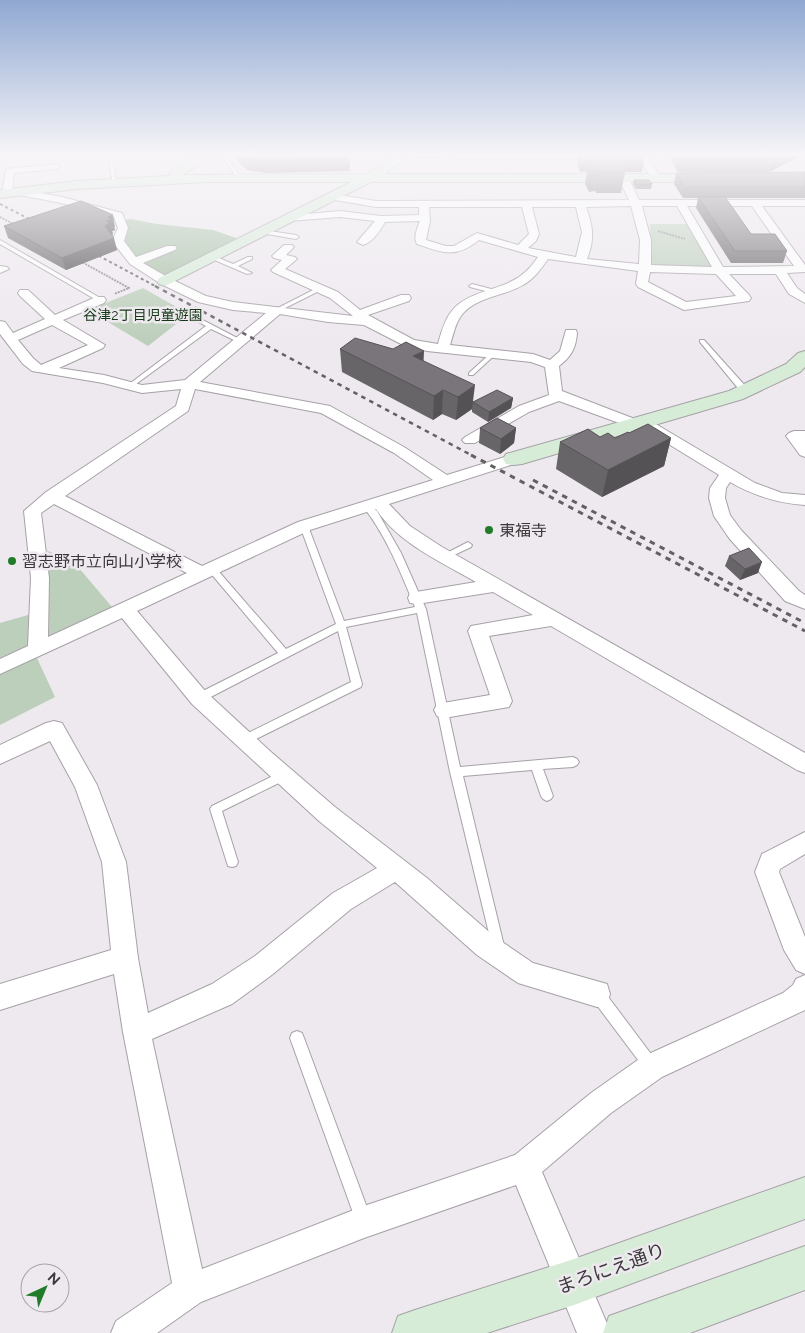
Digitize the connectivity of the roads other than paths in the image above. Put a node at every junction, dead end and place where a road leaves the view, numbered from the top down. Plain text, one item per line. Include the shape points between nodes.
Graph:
1 (119, 218) edge
2 (289, 218) edge
3 (374, 218) edge
4 (415, 218) edge
5 (424, 218) edge
6 (530, 218) edge
7 (585, 218) edge
8 (641, 218) edge
9 (689, 218) edge
10 (766, 218) edge
11 (381, 219) junction
12 (263, 232) junction
13 (0, 242) edge
14 (292, 242) joint
15 (363, 242) dead end
16 (171, 248) dead end
17 (520, 249) junction
18 (545, 256) junction
19 (212, 257) junction
20 (250, 258) dead end
21 (580, 261) junction
22 (134, 262) junction
23 (234, 266) junction
24 (645, 268) junction
25 (804, 269) edge
26 (719, 270) junction
27 (779, 270) junction
28 (249, 272) dead end
29 (165, 281) junction
30 (472, 286) dead end
31 (321, 288) junction
32 (497, 292) junction
33 (24, 293) dead end
34 (405, 298) dead end
35 (805, 299) edge
36 (100, 300) joint
37 (277, 310) junction
38 (193, 317) dead end
39 (364, 318) junction
40 (54, 320) junction
41 (210, 326) junction
42 (571, 333) dead end
43 (5, 337) edge
44 (240, 341) junction
45 (702, 341) dead end
46 (443, 349) junction
47 (494, 353) junction
48 (805, 357) edge
49 (552, 365) junction
50 (45, 369) junction
51 (471, 374) dead end
52 (189, 384) junction
53 (130, 386) junction
54 (745, 391) junction
55 (559, 396) junction
56 (638, 423) junction
57 (805, 436) edge
58 (470, 440) dead end
59 (805, 452) edge
60 (514, 458) joint
61 (728, 473) junction
62 (444, 480) junction
63 (52, 496) junction
64 (805, 500) edge
65 (372, 503) junction
66 (304, 526) junction
67 (468, 545) dead end
68 (445, 556) junction
69 (206, 570) junction
70 (497, 585) junction
71 (805, 603) edge
72 (419, 604) junction
73 (125, 609) junction
74 (553, 619) junction
75 (341, 625) junction
76 (38, 650) junction
77 (284, 653) junction
78 (0, 667) edge
79 (198, 698) junction
80 (444, 710) junction
81 (244, 740) junction
82 (0, 755) edge
83 (573, 762) dead end
84 (805, 764) edge
85 (536, 765) junction
86 (456, 772) junction
87 (283, 776) junction
88 (547, 796) dead end
89 (805, 842) edge
90 (232, 862) dead end
91 (396, 869) junction
92 (501, 956) junction
93 (125, 958) junction
94 (805, 961) edge
95 (805, 988) edge
96 (597, 994) joint
97 (0, 997) edge
98 (137, 1032) junction
99 (297, 1038) dead end
100 (652, 1066) junction
101 (524, 1167) junction
102 (805, 1198) edge
103 (364, 1222) junction
104 (805, 1268) edge
105 (574, 1282) junction
106 (190, 1290) junction
107 (128, 1333) edge
108 (415, 1333) edge
109 (594, 1333) edge
110 (626, 1333) edge

1 - 22 street via 123,228 118,240
2 - 12 street
3 - 11 street
4 - 11 street
5 - 17 street via 421,242 454,252 463,248 476,232
6 - 17 street via 534,234
7 - 21 street via 589,237
8 - 24 street via 645,229
9 - 26 street
10 - 25 street
11 - 15 street
12 - 14 lane
12 - 19 street
13 - 36 lane
14 - 31 street via 278,256 291,259 277,270
16 - 22 street
17 - 18 street
18 - 21 street
18 - 32 street via 526,277
19 - 23 lane
19 - 29 street
20 - 23 lane
21 - 24 street
22 - 29 street
23 - 28 lane
24 - 26 street
24 - 26 street via 642,284 684,306 745,298
25 - 27 street
26 - 27 street
27 - 35 street via 792,291
29 - 37 street via 202,299
30 - 32 lane
31 - 37 lane
31 - 39 street
32 - 46 street via 471,302 457,312
33 - 40 street
34 - 39 street
36 - 40 street
37 - 39 street via 328,318
37 - 44 street
38 - 41 lane
39 - 46 street via 410,343
40 - 43 street
40 - 50 street via 98,345
41 - 44 lane
41 - 53 lane
42 - 49 street via 569,349
43 - 50 street via 28,361 37,368
44 - 52 street
45 - 54 lane
46 - 47 street
47 - 49 street via 533,358
47 - 51 lane
48 - 54 street via 793,368
49 - 55 street via 555,393
50 - 53 street
52 - 53 street via 142,389
52 - 62 street via 325,409 399,450
52 - 63 street via 183,408
54 - 56 street
55 - 56 street
55 - 58 street via 524,409
56 - 60 street
56 - 61 street
57 - 59 street via 794,436
60 - 62 street
61 - 64 street via 748,486 780,498
61 - 71 street via 718,488 722,516 792,596
62 - 65 street
63 - 69 street
63 - 76 street via 32,511 40,578
65 - 66 street
65 - 68 street via 401,529
65 - 72 lane
66 - 69 street
66 - 75 lane
67 - 68 lane
68 - 70 street
69 - 73 street
69 - 77 lane
70 - 72 street
70 - 74 street
72 - 75 lane
72 - 80 lane
73 - 76 street
73 - 79 street
74 - 80 street via 478,631 502,702
74 - 84 street
75 - 77 lane
75 - 81 lane via 357,684
76 - 78 street
77 - 79 lane
79 - 81 street
80 - 86 lane
81 - 87 street
82 - 93 street via 54,729 86,785 114,862
83 - 85 lane
85 - 86 lane
85 - 88 lane
86 - 92 lane
87 - 90 lane via 216,809
87 - 91 street
89 - 94 street via 771,862 766,872 793,941
91 - 92 street
91 - 98 street via 342,901 264,965 222,994
92 - 96 street via 527,974
93 - 97 street
93 - 98 street
95 - 100 street via 793,1002
96 - 100 lane
98 - 106 street
99 - 103 lane
100 - 101 street via 601,1103
101 - 103 street
101 - 105 street
102 - 105 street, まろにえ通り
103 - 106 street
104 - 110 street
105 - 108 street, まろにえ通り
105 - 109 street
106 - 107 street

